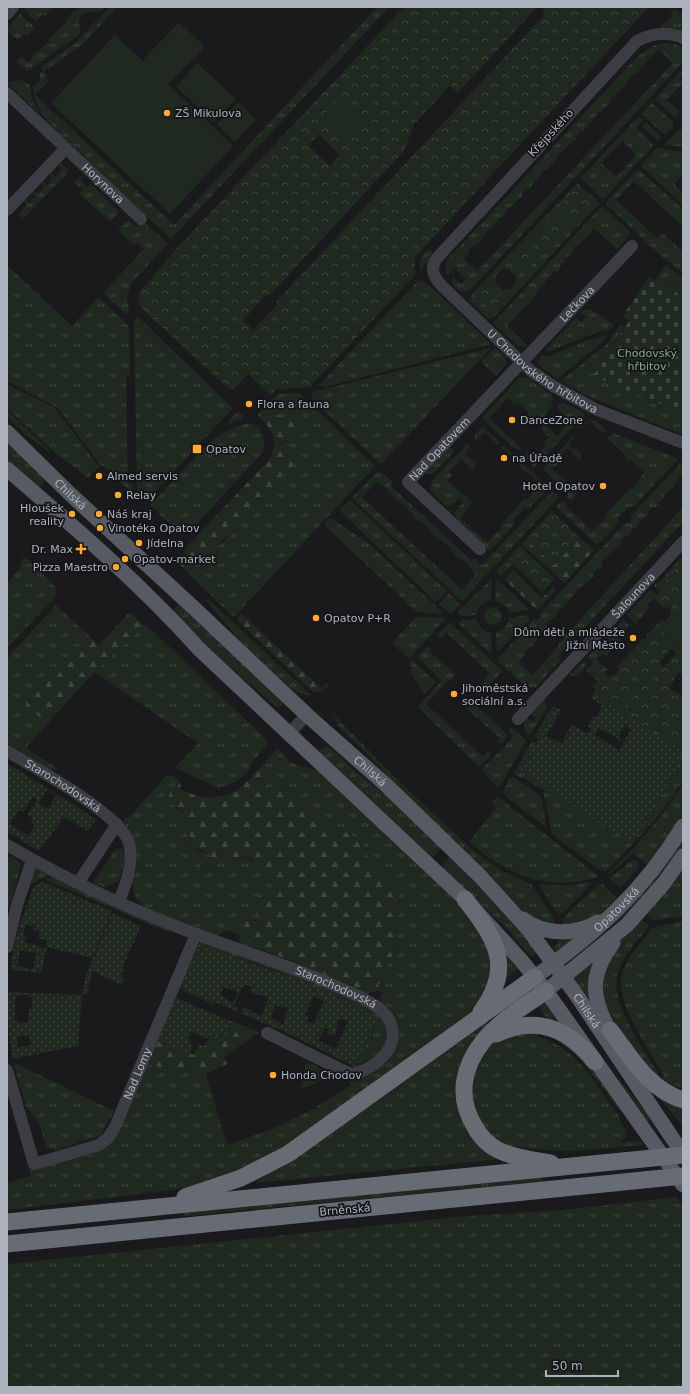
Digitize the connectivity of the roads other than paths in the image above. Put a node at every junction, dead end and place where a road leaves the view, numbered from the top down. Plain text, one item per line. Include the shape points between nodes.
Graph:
1 (13, 7) edge
2 (7, 14) edge
3 (683, 38) edge
4 (7, 93) edge
5 (66, 148) junction
6 (7, 210) edge
7 (141, 219) dead end
8 (632, 246) dead end
9 (434, 262) joint
10 (522, 362) junction
11 (7, 432) edge
12 (683, 444) edge
13 (7, 469) edge
14 (683, 542) edge
15 (480, 549) dead end
16 (306, 715) junction
17 (518, 719) dead end
18 (289, 733) junction
19 (7, 751) edge
20 (117, 824) junction
21 (683, 826) edge
22 (7, 845) edge
23 (683, 856) edge
24 (32, 860) junction
25 (78, 883) junction
26 (465, 899) junction
27 (119, 902) junction
28 (624, 904) junction
29 (512, 910) junction
30 (627, 925) junction
31 (196, 934) junction
32 (7, 948) edge
33 (554, 964) junction
34 (564, 977) junction
35 (535, 978) junction
36 (546, 991) junction
37 (471, 1024) junction
38 (610, 1030) junction
39 (267, 1033) dead end
40 (485, 1039) junction
41 (595, 1062) junction
42 (7, 1070) edge
43 (636, 1086) junction
44 (10, 1090) edge
45 (683, 1100) edge
46 (683, 1155) edge
47 (571, 1166) junction
48 (683, 1176) edge
49 (683, 1185) edge
50 (151, 1208) junction
51 (7, 1222) edge
52 (7, 1244) edge

1 - 2 street
3 - 9 street, Křejpského via 661,33 637,41
4 - 5 street, Horynova
5 - 6 street
5 - 7 street, Horynova
8 - 10 street, Lečkova
9 - 10 street, U Chodovského hřbitova via 432,270 436,279
10 - 12 street, U Chodovského hřbitova via 553,386 578,400
10 - 15 street, Nad Opatovem via 408,482
11 - 16 main road, Chilská via 68,493
13 - 18 main road, Chilská via 134,584
14 - 17 street, Šalounova
16 - 18 street
16 - 29 main road, Chilská via 386,785
18 - 26 main road, Chilská
19 - 20 street, Starochodovská via 98,808
20 - 25 street
20 - 27 street, Starochodovská via 129,844 130,871
21 - 28 main road, Opatovská via 659,862
22 - 24 street, Starochodovská
23 - 30 main road, Opatovská via 664,883
24 - 25 street, Starochodovská
24 - 32 street
25 - 27 street, Starochodovská
26 - 35 main road, Chilská
26 - 37 highway via 491,935 499,964 498,978 491,998
27 - 31 street, Starochodovská
28 - 29 main road via 594,924 567,932 533,925
28 - 33 main road, Opatovská via 605,923
29 - 33 main road, Chilská
30 - 34 main road, Opatovská
30 - 38 main road via 603,958 596,976 596,1000
31 - 39 street, Starochodovská via 305,972 368,1001 382,1010 390,1022 393,1041 382,1058 367,1069 350,1074
31 - 44 street, Nad Lomy via 115,1128 99,1146 34,1164
33 - 34 main road, Chilská
33 - 35 main road, Opatovská
34 - 36 main road, Opatovská
34 - 43 main road, Chilská via 597,1023
35 - 36 main road, Chilská
35 - 37 highway
36 - 40 highway via 496,1027
36 - 41 main road, Chilská
37 - 50 highway via 272,1163 226,1184
38 - 43 main road
38 - 45 highway via 650,1082
40 - 41 highway via 522,1025 549,1027 574,1040
40 - 47 highway via 469,1063 463,1085 465,1107 476,1130 486,1142 499,1150
41 - 49 main road, Chilská
42 - 44 street
43 - 46 main road, Chilská
46 - 47 highway, Brněnská
47 - 50 highway, Brněnská
48 - 52 highway, Brněnská
50 - 51 highway, Brněnská

